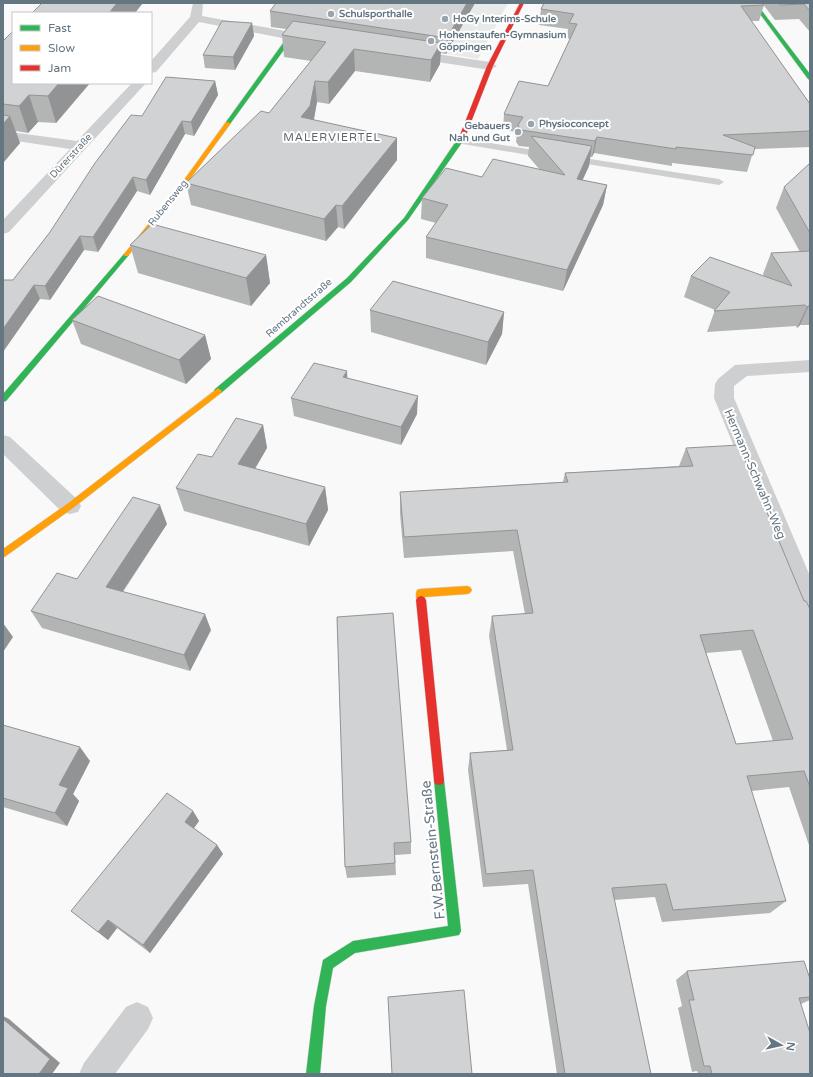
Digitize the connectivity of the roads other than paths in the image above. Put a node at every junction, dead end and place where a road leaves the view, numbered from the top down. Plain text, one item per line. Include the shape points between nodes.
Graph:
1 (198, 3) edge
2 (522, 3) edge
3 (754, 3) edge
4 (196, 18) junction
5 (291, 36) junction
6 (326, 42) edge
7 (394, 52) edge
8 (490, 66) junction
9 (152, 68) edge
10 (810, 78) edge
11 (138, 84) edge
12 (3, 135) edge
13 (460, 141) junction
14 (82, 146) junction
15 (719, 182) dead end
16 (3, 229) edge
17 (810, 366) edge
18 (3, 399) edge
19 (3, 442) edge
20 (70, 506) junction
21 (3, 554) edge
22 (467, 590) dead end
23 (810, 602) edge
24 (137, 1018) dead end
25 (95, 1074) edge
26 (313, 1074) edge

1 - 4 street
2 - 8 street, Rembrandtstraße
3 - 10 street
4 - 5 street
4 - 9 street
5 - 6 street
5 - 18 street, Rubensweg via 183,185
7 - 8 street
8 - 13 street, Rembrandtstraße
11 - 14 street, Dürerstraße
12 - 14 street
13 - 15 lane
13 - 20 street, Rembrandtstraße via 406,219 349,280 187,417
14 - 16 street, Dürerstraße
17 - 23 street, Hermann-Schwahn-Weg via 742,370 725,384 724,398
19 - 20 street
20 - 21 street, Rembrandtstraße
22 - 26 street, F.W.Bernstein-Straße via 420,593 455,931 353,947 327,964
24 - 25 street

